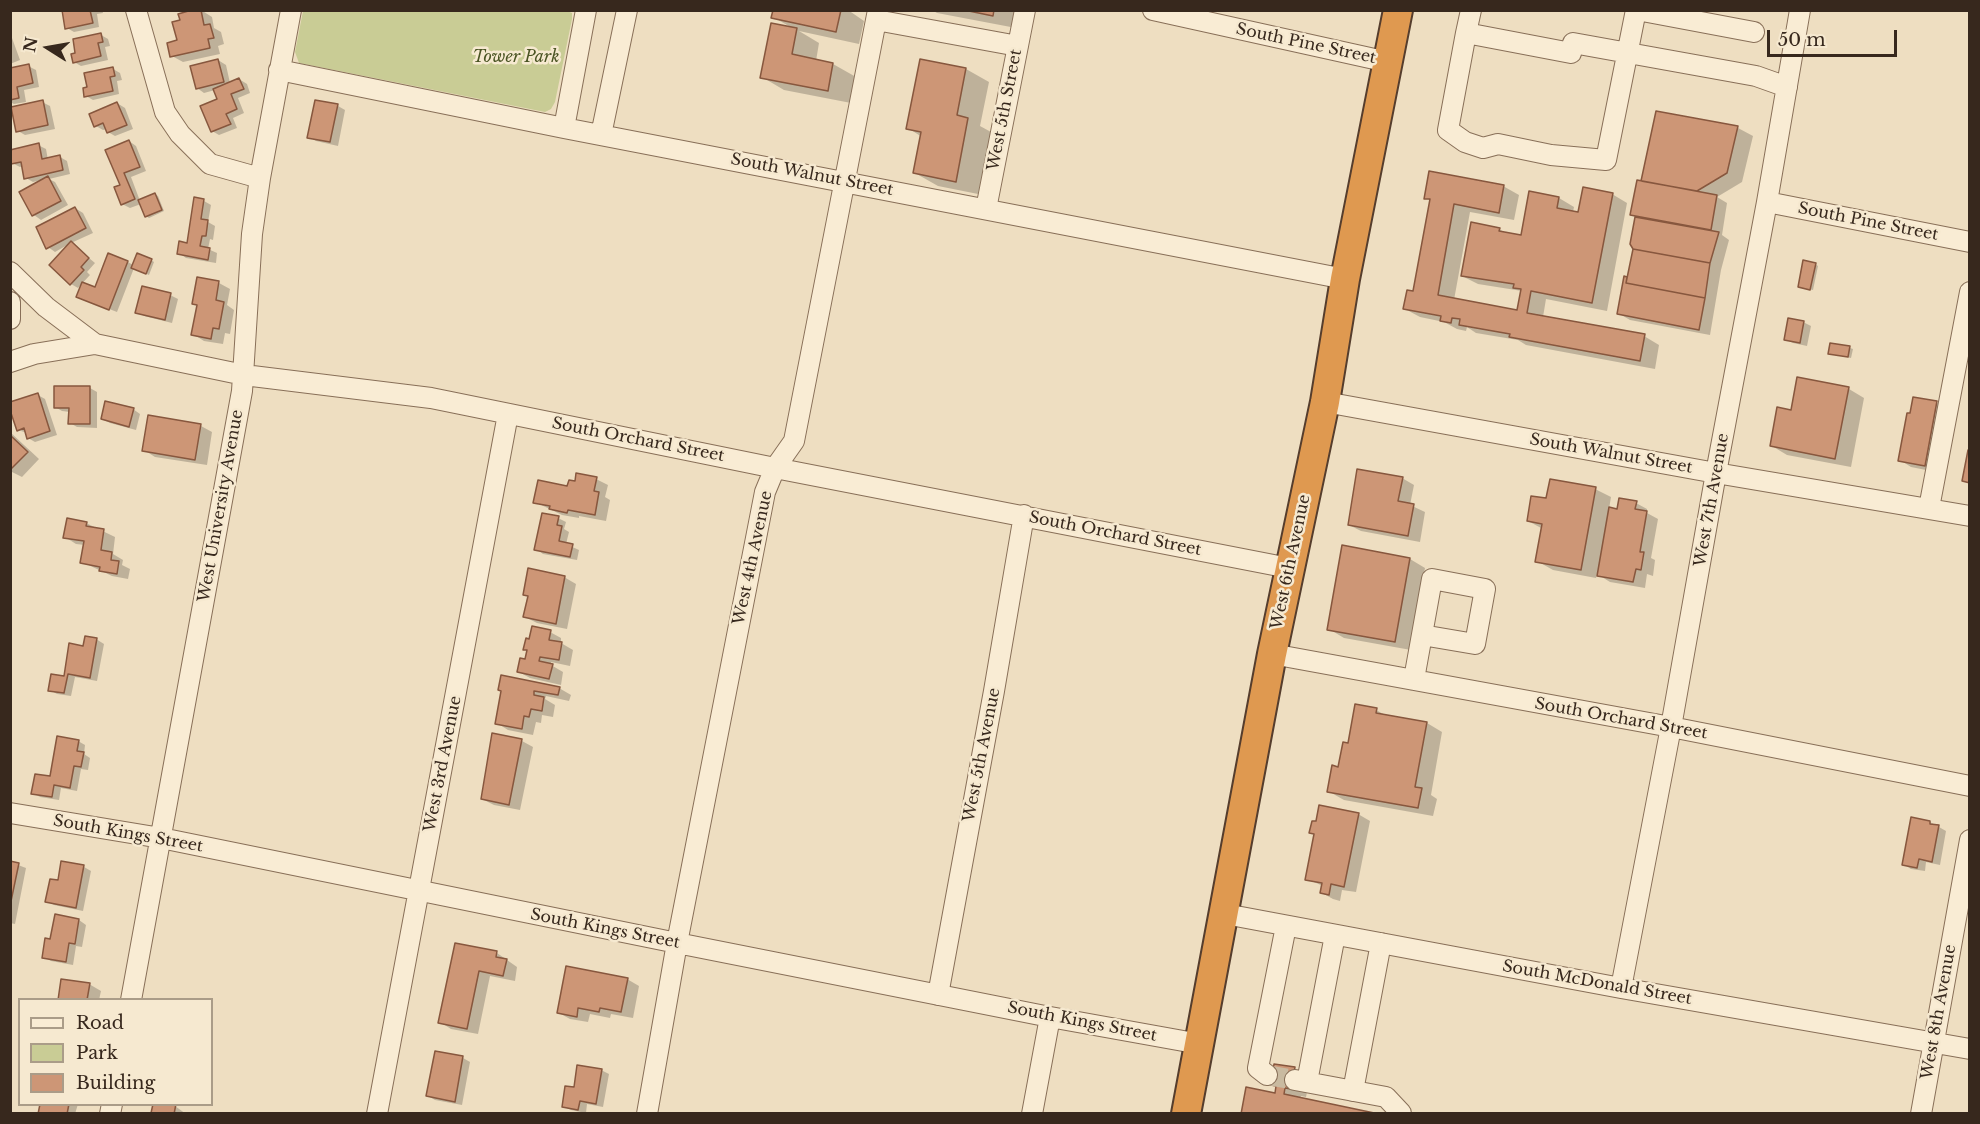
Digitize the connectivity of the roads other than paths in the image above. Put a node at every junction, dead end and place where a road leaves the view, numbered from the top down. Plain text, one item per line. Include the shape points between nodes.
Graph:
1 (136, 10) edge
2 (291, 10) edge
3 (627, 10) edge
4 (1025, 10) edge
5 (1153, 10) edge
6 (1398, 10) edge
7 (1471, 10) edge
8 (1636, 10) edge
9 (1800, 10) edge
10 (586, 11) edge
11 (877, 15) edge
12 (1754, 32) dead end
13 (1466, 33) junction
14 (1018, 46) junction
15 (1628, 54) junction
16 (1388, 62) junction
17 (279, 69) junction
18 (1787, 87) junction
19 (564, 128) junction
20 (601, 135) junction
21 (260, 178) junction
22 (843, 182) junction
23 (1767, 202) junction
24 (986, 209) junction
25 (1970, 242) edge
26 (10, 272) edge
27 (1345, 279) junction
28 (1970, 292) edge
29 (10, 302) edge
30 (10, 319) edge
31 (95, 344) junction
32 (10, 362) edge
33 (244, 375) junction
34 (1325, 402) junction
35 (508, 414) junction
36 (774, 468) junction
37 (1716, 472) junction
38 (1929, 508) junction
39 (1024, 515) junction
40 (1970, 516) edge
41 (1289, 568) junction
42 (1422, 635) dead end
43 (1272, 654) junction
44 (1414, 680) junction
45 (1671, 727) junction
46 (1970, 786) edge
47 (10, 813) edge
48 (161, 838) junction
49 (1970, 840) edge
50 (419, 891) junction
51 (1225, 914) junction
52 (1286, 926) junction
53 (1335, 935) junction
54 (677, 943) junction
55 (1381, 943) junction
56 (1621, 988) junction
57 (938, 995) junction
58 (131, 998) edge
59 (1050, 1017) junction
60 (1934, 1042) junction
61 (1200, 1044) junction
62 (1970, 1049) edge
63 (1267, 1075) dead end
64 (1353, 1091) junction
65 (377, 1113) edge
66 (647, 1113) edge
67 (1032, 1113) edge
68 (1186, 1113) edge
69 (1402, 1113) edge
70 (1921, 1113) edge

1 - 21 street via 165,112 180,134 210,164
2 - 17 street, West University Avenue
3 - 20 street
4 - 14 street, West 5th Street
5 - 16 street, South Pine Street
6 - 16 highway, West 6th Avenue
7 - 13 street
8 - 12 street
8 - 15 street
9 - 18 street, West 7th Avenue
10 - 19 street
11 - 14 street
11 - 22 street, West 4th Avenue
13 - 15 street via 1571,53 1573,43
13 - 15 street via 1448,130 1483,148 1498,144 1551,155 1606,160
14 - 24 street, West 5th Street
15 - 18 street via 1756,76
16 - 27 highway, West 6th Avenue
17 - 19 street, South Walnut Street
17 - 21 street, West University Avenue
18 - 23 street, West 7th Avenue
19 - 20 street, South Walnut Street
20 - 22 street, South Walnut Street
21 - 33 street, West University Avenue via 252,234
22 - 24 street, South Walnut Street
22 - 36 street, West 4th Avenue via 794,441
23 - 25 street, South Pine Street
23 - 37 street, West 7th Avenue
24 - 27 street, South Walnut Street
26 - 31 street, South Orchard Street via 46,307
27 - 34 highway, West 6th Avenue
28 - 38 street
29 - 30 street
31 - 32 street
31 - 33 street, South Orchard Street
33 - 35 street, South Orchard Street via 431,398
33 - 48 street, West University Avenue
34 - 37 street, South Walnut Street
34 - 41 highway, West 6th Avenue
35 - 36 street, South Orchard Street
35 - 50 street, West 3rd Avenue
36 - 39 street, South Orchard Street
36 - 54 street, West 4th Avenue via 765,492
37 - 38 street, South Walnut Street
37 - 45 street, West 7th Avenue
38 - 40 street, South Walnut Street
39 - 41 street, South Orchard Street
39 - 57 street, West 5th Avenue
41 - 43 highway, West 6th Avenue
42 - 44 street
43 - 44 street, South Orchard Street
43 - 51 highway, West 6th Avenue
44 - 45 street, South Orchard Street
45 - 46 street, South Orchard Street
45 - 56 street, West 7th Avenue
47 - 48 street, South Kings Street
48 - 50 street, South Kings Street
48 - 58 street, West University Avenue
49 - 60 street, West 8th Avenue
50 - 54 street, South Kings Street
50 - 65 street, West 3rd Avenue
51 - 52 street, South McDonald Street
51 - 61 highway, West 6th Avenue
52 - 53 street, South McDonald Street
52 - 63 street via 1258,1068
53 - 55 street, South McDonald Street
53 - 64 street via 1301,1081
54 - 57 street, South Kings Street
54 - 66 street, West 4th Avenue
55 - 56 street, South McDonald Street
55 - 64 street
56 - 60 street, South McDonald Street
57 - 59 street, South Kings Street
59 - 61 street, South Kings Street
59 - 67 street
60 - 62 street, South McDonald Street
60 - 70 street, West 8th Avenue
61 - 68 highway, West 6th Avenue
64 - 69 street via 1386,1097

